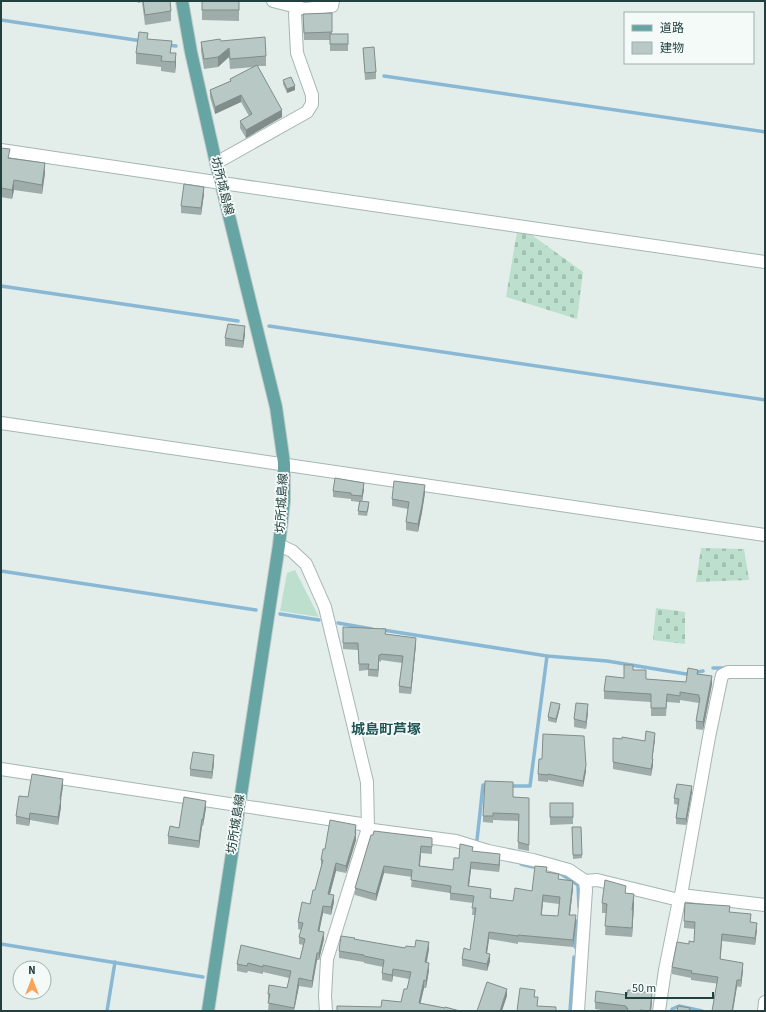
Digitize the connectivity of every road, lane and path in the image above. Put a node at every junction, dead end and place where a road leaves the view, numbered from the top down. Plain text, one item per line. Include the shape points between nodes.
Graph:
1 (182, 1) edge
2 (273, 1) edge
3 (333, 1) edge
4 (297, 7) junction
5 (1, 150) edge
6 (216, 163) junction
7 (222, 183) junction
8 (765, 262) edge
9 (1, 423) edge
10 (284, 464) junction
11 (765, 535) edge
12 (279, 545) junction
13 (765, 672) edge
14 (1, 769) edge
15 (239, 805) junction
16 (368, 828) junction
17 (585, 881) junction
18 (680, 898) junction
19 (765, 905) edge
20 (765, 1002) edge
21 (208, 1011) edge
22 (326, 1011) edge
23 (578, 1011) edge
24 (659, 1011) edge
25 (764, 1011) edge

1 - 6 main road, 坊所城島線
2 - 4 street
3 - 4 street via 332,6 305,9
4 - 6 street via 297,53 312,95 312,104 307,112
5 - 7 street
6 - 7 main road, 坊所城島線
7 - 8 street
7 - 10 main road, 坊所城島線 via 276,407
9 - 10 street
10 - 11 street
10 - 12 main road, 坊所城島線 via 284,502
12 - 15 main road, 坊所城島線
12 - 16 street via 292,551 306,564 325,607 367,782
13 - 18 street via 728,672 722,675
14 - 15 street
15 - 16 street via 361,824
15 - 21 main road, 坊所城島線
16 - 17 street via 456,841 569,870
16 - 22 street via 327,959
17 - 18 street via 597,880
17 - 23 street
18 - 19 street
18 - 24 street
20 - 25 street

